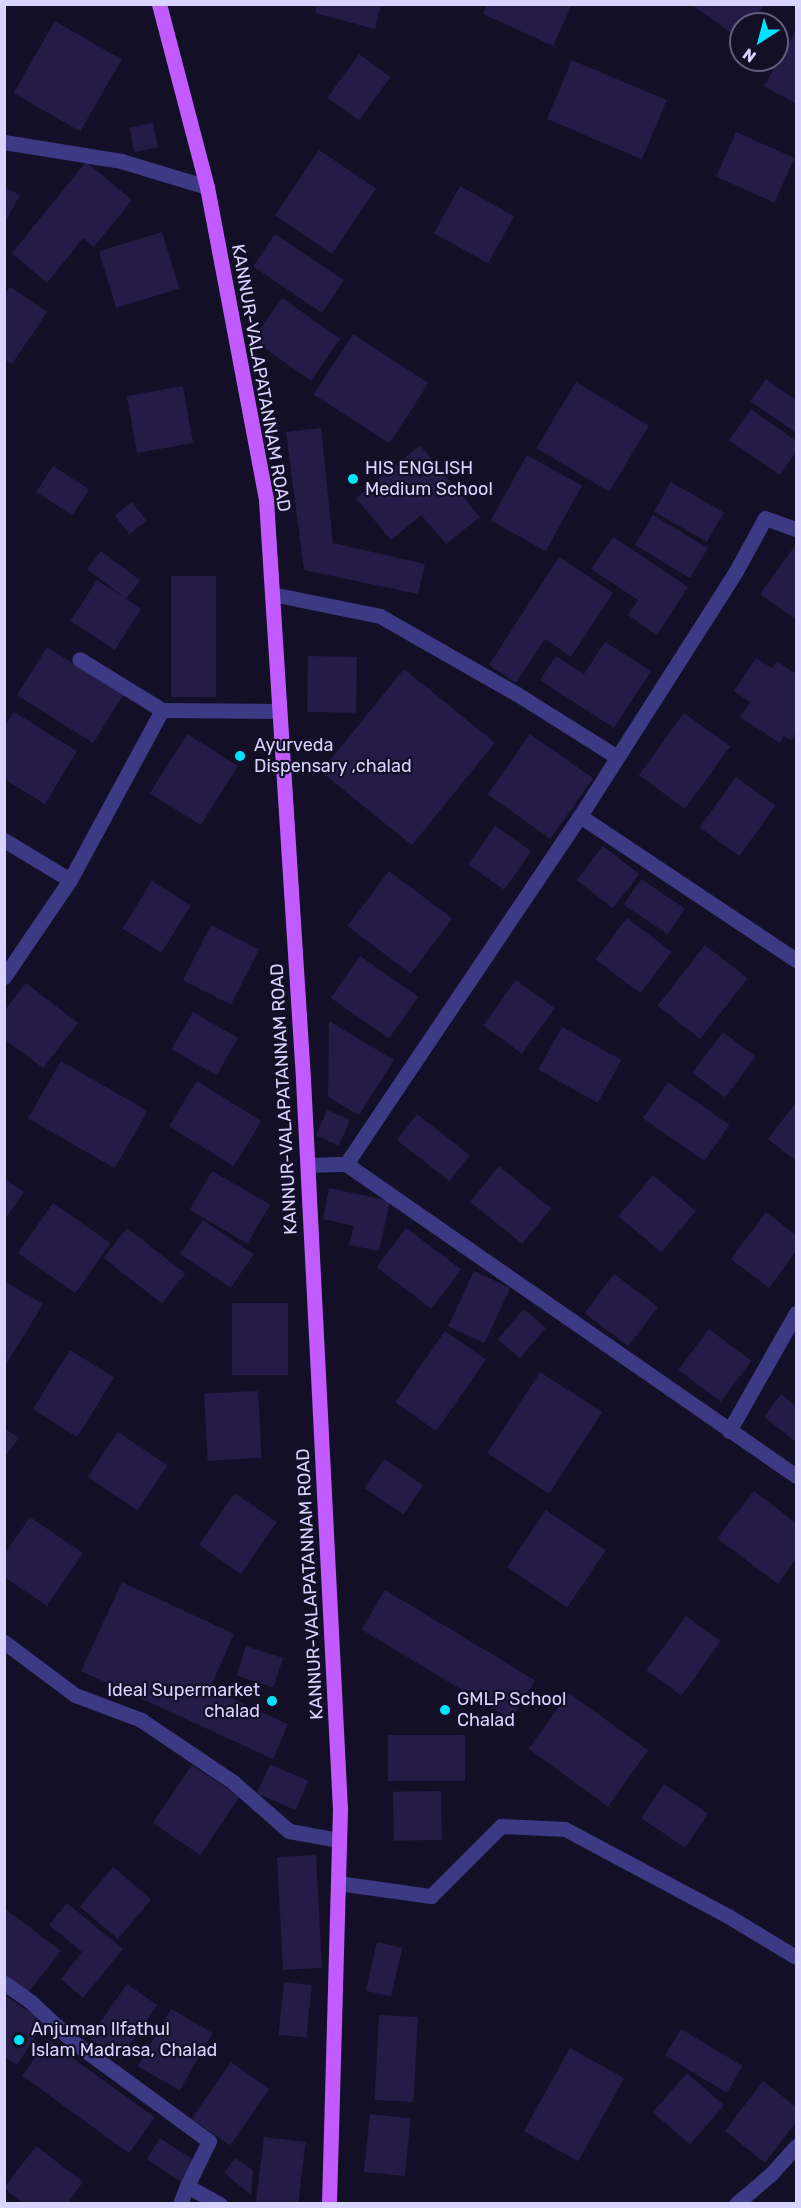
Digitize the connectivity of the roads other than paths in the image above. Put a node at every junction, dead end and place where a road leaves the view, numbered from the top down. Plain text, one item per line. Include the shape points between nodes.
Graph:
1 (159, 4) edge
2 (4, 142) edge
3 (207, 187) junction
4 (796, 528) edge
5 (272, 594) junction
6 (79, 659) dead end
7 (162, 710) junction
8 (279, 711) junction
9 (616, 757) junction
10 (580, 816) junction
11 (4, 840) edge
12 (70, 880) junction
13 (796, 960) edge
14 (4, 977) edge
15 (346, 1164) junction
16 (308, 1165) junction
17 (796, 1313) edge
18 (729, 1431) junction
19 (796, 1476) edge
20 (4, 1642) edge
21 (339, 1840) junction
22 (338, 1883) junction
23 (796, 1957) edge
24 (4, 1983) edge
25 (796, 2146) edge
26 (187, 2186) junction
27 (180, 2204) edge
28 (220, 2204) edge
29 (329, 2204) edge
30 (736, 2204) edge

1 - 3 main road, KANNUR-VALAPATANNAM ROAD
2 - 3 street via 121,161
3 - 5 main road, KANNUR-VALAPATANNAM ROAD via 266,500
4 - 9 street via 765,518 736,571
5 - 8 main road, KANNUR-VALAPATANNAM ROAD
5 - 9 street via 380,616 517,694
6 - 7 street
7 - 8 street
7 - 12 street
8 - 16 main road, KANNUR-VALAPATANNAM ROAD
9 - 10 street
10 - 13 street
10 - 15 street
11 - 12 street
12 - 14 street
15 - 16 street
15 - 18 street
16 - 21 main road, KANNUR-VALAPATANNAM ROAD via 332,1617
17 - 18 street
18 - 19 street
20 - 21 street via 75,1695 141,1720 233,1782 289,1831
21 - 22 main road, KANNUR-VALAPATANNAM ROAD
22 - 23 street via 431,1896 501,1826 565,1829
22 - 29 main road, KANNUR-VALAPATANNAM ROAD
24 - 26 street via 83,2049 209,2141
25 - 30 street
26 - 27 street
26 - 28 street

